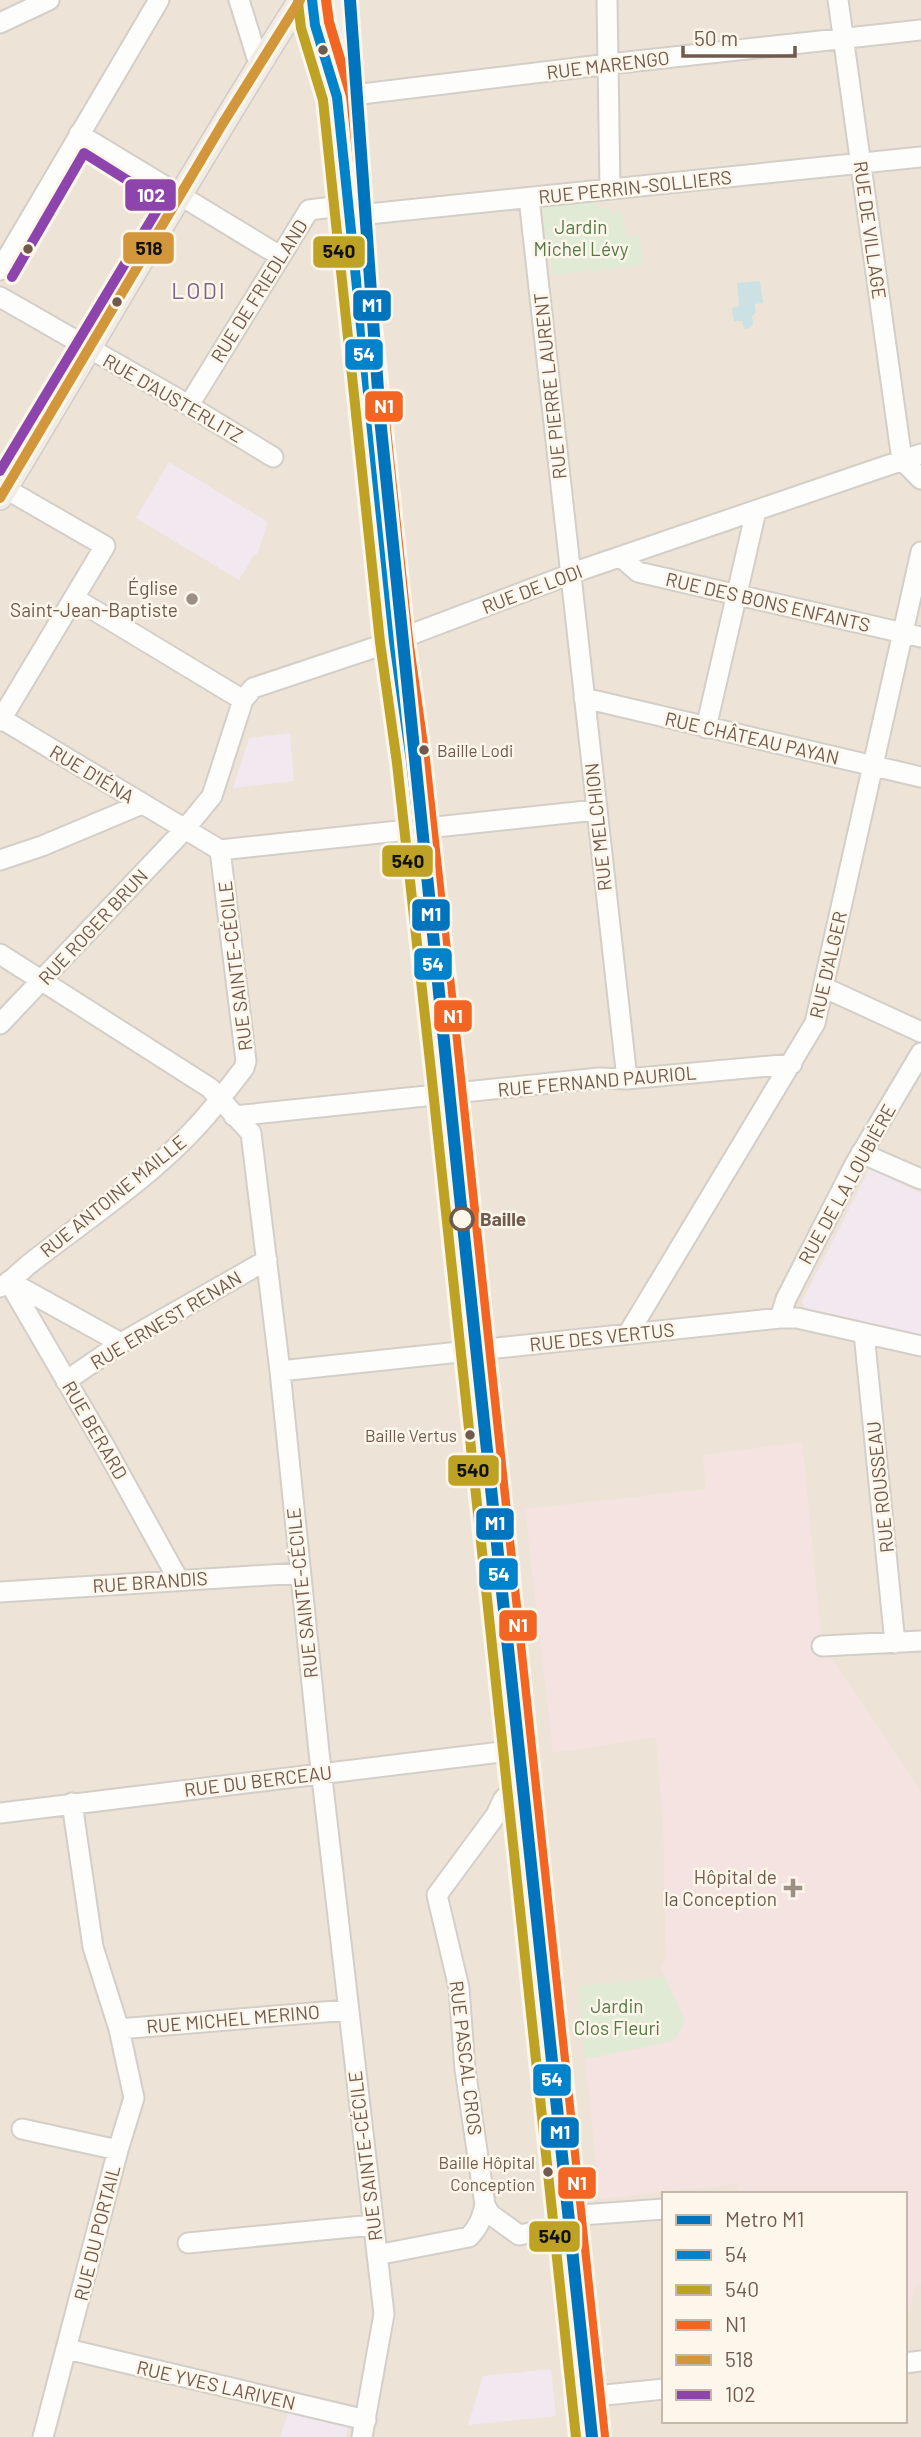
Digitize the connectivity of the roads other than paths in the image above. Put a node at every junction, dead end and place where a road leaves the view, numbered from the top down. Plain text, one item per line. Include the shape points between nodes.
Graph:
1 (49, 0) edge
2 (159, 0) edge
3 (239, 0) edge
4 (300, 0) edge
5 (312, 0) edge
6 (340, 0) edge
7 (607, 0) edge
8 (838, 0) edge
9 (0, 23) edge
10 (921, 30) edge
11 (844, 39) junction
12 (259, 64) junction
13 (609, 64) junction
14 (337, 97) junction
15 (79, 134) junction
16 (921, 157) edge
17 (860, 163) junction
18 (610, 189) junction
19 (181, 197) junction
20 (529, 198) junction
21 (348, 210) junction
22 (280, 256) junction
23 (0, 271) edge
24 (0, 297) edge
25 (91, 350) junction
26 (189, 405) junction
27 (273, 457) dead end
28 (912, 457) edge
29 (921, 479) edge
30 (3, 493) edge
31 (757, 511) junction
32 (921, 552) edge
33 (621, 557) junction
34 (571, 575) junction
35 (737, 596) junction
36 (74, 598) junction
37 (912, 635) edge
38 (394, 641) junction
39 (584, 698) junction
40 (243, 700) junction
41 (0, 719) edge
42 (706, 728) junction
43 (873, 766) junction
44 (921, 777) edge
45 (142, 804) junction
46 (596, 810) junction
47 (185, 829) junction
48 (418, 830) junction
49 (220, 850) junction
50 (0, 860) edge
51 (0, 954) edge
52 (41, 981) junction
53 (823, 987) junction
54 (0, 1024) edge
55 (921, 1032) edge
56 (921, 1053) edge
57 (792, 1063) junction
58 (627, 1079) junction
59 (447, 1094) junction
60 (220, 1099) junction
61 (234, 1116) junction
62 (861, 1153) junction
63 (921, 1179) edge
64 (267, 1260) junction
65 (3, 1282) edge
66 (780, 1318) junction
67 (864, 1333) junction
68 (628, 1334) junction
69 (121, 1343) junction
70 (921, 1346) edge
71 (474, 1350) junction
72 (280, 1371) junction
73 (66, 1381) junction
74 (300, 1573) junction
75 (178, 1579) junction
76 (0, 1592) edge
77 (921, 1641) edge
78 (895, 1643) junction
79 (822, 1646) dead end
80 (517, 1750) junction
81 (322, 1773) junction
82 (510, 1795) junction
83 (72, 1803) junction
84 (0, 1813) edge
85 (348, 2010) junction
86 (118, 2029) junction
87 (22, 2129) dead end
88 (118, 2150) junction
89 (485, 2205) junction
90 (662, 2209) edge
91 (567, 2221) junction
92 (373, 2225) junction
93 (188, 2244) dead end
94 (377, 2255) junction
95 (67, 2349) junction
96 (662, 2389) edge
97 (586, 2398) junction
98 (364, 2428) edge
99 (43, 2437) edge
100 (590, 2437) edge

1 - 9 street
2 - 15 street
3 - 12 street
4 - 12 main road
5 - 14 main road
6 - 14 main road
7 - 13 street
8 - 11 street, RUE DE VILLAGE
10 - 11 street, RUE MARENGO
11 - 13 street, RUE MARENGO
11 - 17 street, RUE DE VILLAGE
12 - 19 main road
13 - 14 street, RUE MARENGO
13 - 18 street
14 - 21 main road
15 - 19 street
15 - 23 street
16 - 17 street, RUE PERRIN-SOLLIERS
17 - 18 street, RUE PERRIN-SOLLIERS
17 - 28 street, RUE DE VILLAGE
18 - 20 street, RUE PERRIN-SOLLIERS
19 - 22 street
19 - 25 main road
20 - 21 street, RUE PERRIN-SOLLIERS
20 - 34 street, RUE PIERRE LAURENT
21 - 22 street, RUE DE FRIEDLAND via 309,210
21 - 38 main road
22 - 26 street, RUE DE FRIEDLAND
24 - 25 street, RUE D'AUSTERLITZ
25 - 26 street, RUE D'AUSTERLITZ
25 - 30 main road
26 - 27 street, RUE D'AUSTERLITZ
28 - 29 street
28 - 31 street, RUE DE LODI
30 - 36 street via 105,546
31 - 33 street, RUE DE LODI
31 - 35 street
32 - 37 street, RUE D'ALGER
33 - 34 street, RUE DE LODI
33 - 35 street, RUE DES BONS ENFANTS via 638,572
34 - 38 street, RUE DE LODI
34 - 39 street, RUE MELCHION
35 - 37 street, RUE DES BONS ENFANTS
35 - 42 street
36 - 40 street
36 - 41 street
37 - 43 street, RUE D'ALGER
38 - 40 street, RUE DE LODI via 253,688
38 - 48 main road
39 - 42 street, RUE CHÂTEAU PAYAN
39 - 46 street, RUE MELCHION
40 - 47 street via 212,796
41 - 45 street, RUE D'IÉNA
42 - 43 street, RUE CHÂTEAU PAYAN
43 - 44 street, RUE CHÂTEAU PAYAN
43 - 53 street, RUE D'ALGER
45 - 47 street, RUE D'IÉNA
45 - 50 street
46 - 48 street
46 - 58 street, RUE MELCHION
47 - 49 street
47 - 52 street, RUE ROGER BRUN
48 - 49 street
48 - 59 main road
49 - 60 street, RUE SAINTE-CÉCILE via 246,1061
51 - 52 street
52 - 54 street, RUE ROGER BRUN
52 - 60 street via 210,1088
53 - 55 street
53 - 57 street, RUE D'ALGER via 815,1023
56 - 62 street, RUE DE LA LOUBIÈRE
57 - 58 street, RUE FERNAND PAURIOL
57 - 68 street, RUE D'ALGER
58 - 59 street, RUE FERNAND PAURIOL
59 - 61 street, RUE FERNAND PAURIOL
59 - 71 main road
60 - 61 street, RUE SAINTE-CÉCILE
60 - 65 street, RUE ANTOINE MAILLE via 174,1151
61 - 64 street, RUE SAINTE-CÉCILE via 251,1133
62 - 63 street
62 - 66 street, RUE DE LA LOUBIÈRE
64 - 69 street, RUE ERNEST RENAN
64 - 72 street, RUE SAINTE-CÉCILE
65 - 69 street
65 - 73 street, RUE BERARD
66 - 67 street, RUE DES VERTUS
66 - 68 street, RUE DES VERTUS
67 - 70 street, RUE DES VERTUS
67 - 78 street, RUE ROUSSEAU
68 - 71 street, RUE DES VERTUS
69 - 73 street, RUE ERNEST RENAN
71 - 72 street, RUE DES VERTUS
71 - 80 main road
72 - 74 street, RUE SAINTE-CÉCILE
73 - 75 street, RUE BERARD
74 - 75 street, RUE BRANDIS
74 - 81 street, RUE SAINTE-CÉCILE
75 - 76 street, RUE BRANDIS
77 - 78 street
78 - 79 street
80 - 81 street, RUE DU BERCEAU
80 - 82 main road
81 - 83 street, RUE DU BERCEAU
81 - 85 street, RUE SAINTE-CÉCILE
82 - 89 street, RUE PASCAL CROS via 437,1895 461,1997 465,2069
82 - 91 main road
83 - 84 street, RUE DU BERCEAU
83 - 86 street, RUE DU PORTAIL via 93,1947
85 - 86 street, RUE MICHEL MERINO
85 - 92 street, RUE SAINTE-CÉCILE
86 - 88 street, RUE DU PORTAIL via 134,2098
87 - 88 street
88 - 95 street, RUE DU PORTAIL
89 - 91 street via 519,2235
89 - 94 street via 469,2237
90 - 91 street
91 - 97 main road
92 - 93 street
92 - 94 street, RUE SAINTE-CÉCILE
94 - 98 street, RUE SAINTE-CÉCILE via 384,2323
95 - 98 street, RUE YVES LARIVEN
95 - 99 street, RUE DU PORTAIL
96 - 97 street
97 - 100 main road

